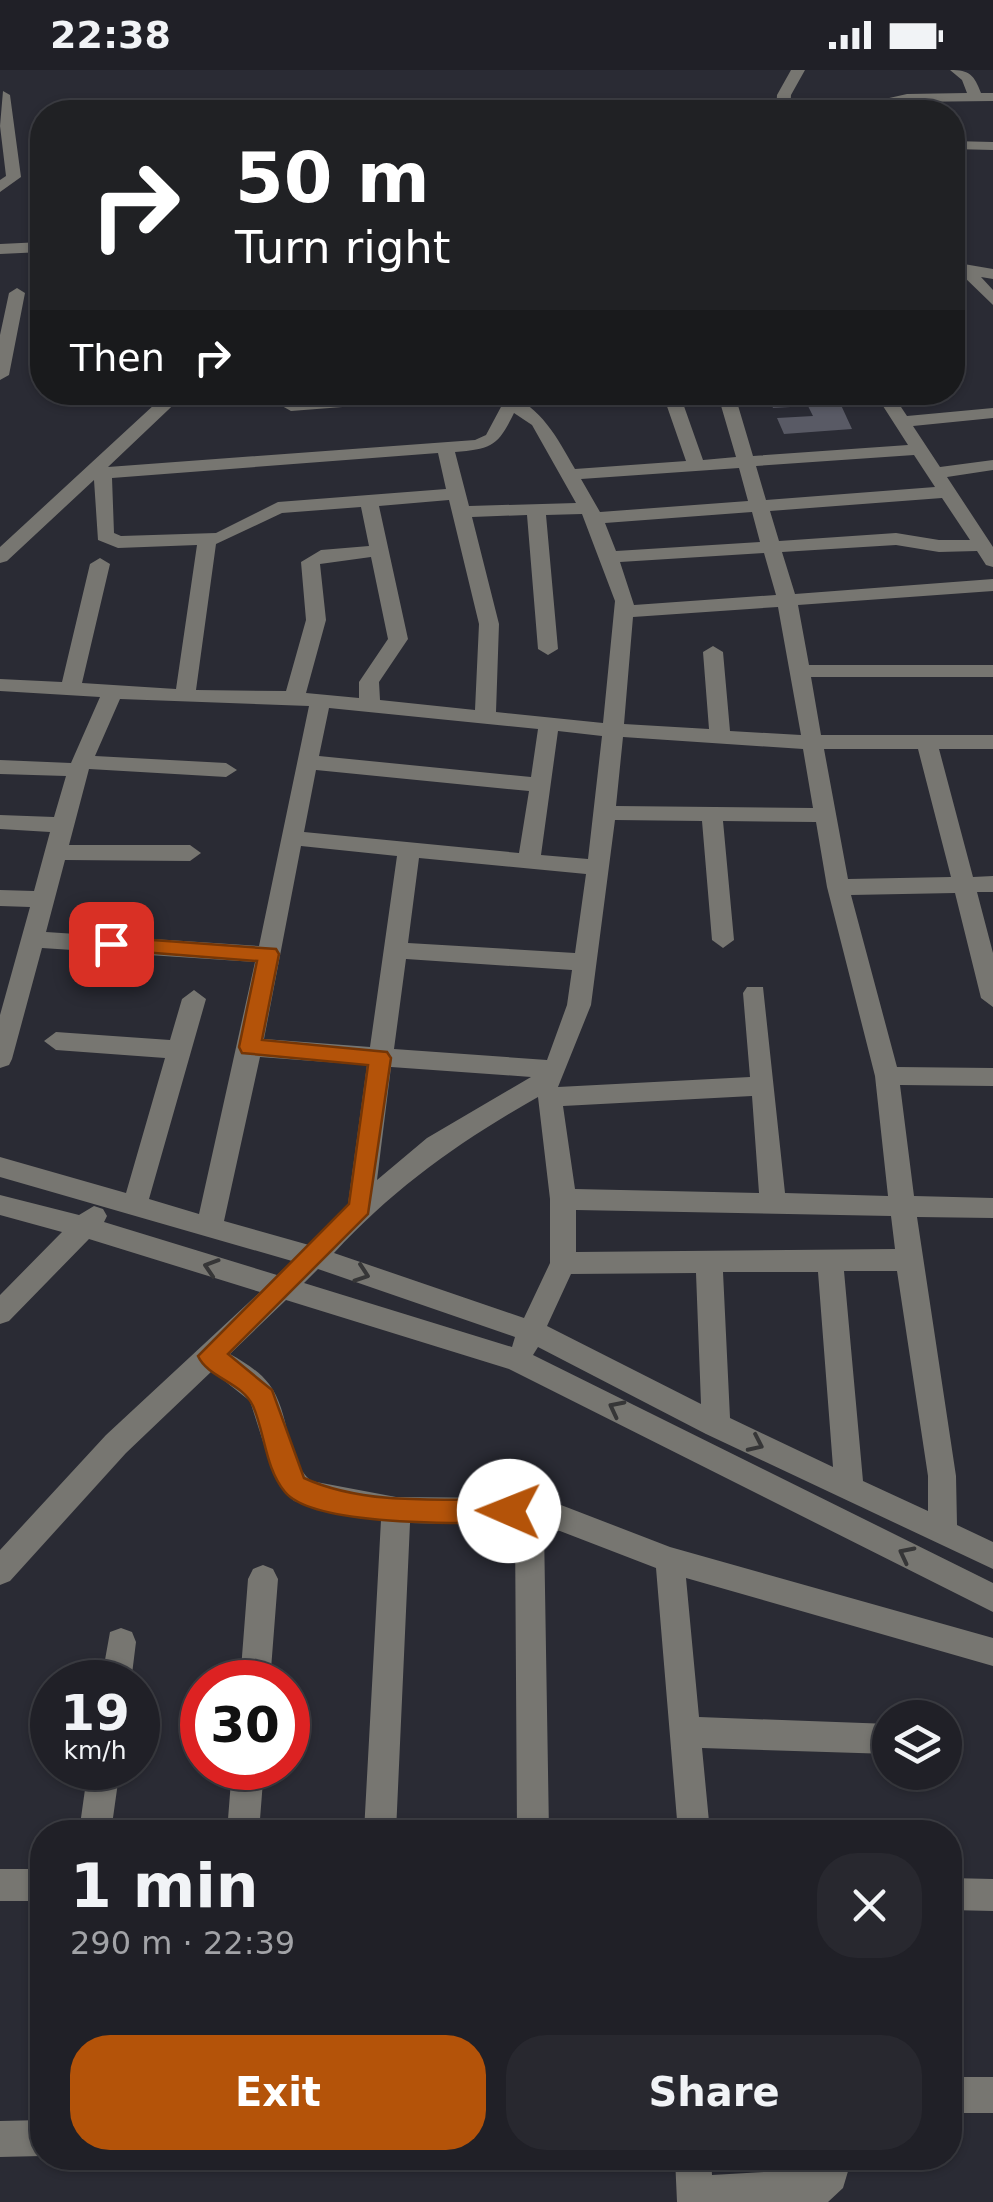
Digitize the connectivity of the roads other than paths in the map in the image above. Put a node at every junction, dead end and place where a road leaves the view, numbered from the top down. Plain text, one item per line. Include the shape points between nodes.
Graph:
1 (798, 70) edge
2 (957, 70) edge
3 (3, 96) dead end
4 (993, 97) edge
5 (976, 98) junction
6 (784, 100) edge
7 (897, 100) edge
8 (965, 145) edge
9 (993, 146) edge
10 (0, 188) edge
11 (30, 248) edge
12 (0, 249) edge
13 (965, 269) edge
14 (965, 273) edge
15 (993, 274) edge
16 (17, 293) dead end
17 (993, 300) edge
18 (4, 341) edge
19 (0, 376) edge
20 (166, 405) edge
21 (304, 405) edge
22 (500, 405) edge
23 (512, 405) edge
24 (675, 405) edge
25 (729, 405) edge
26 (891, 405) edge
27 (291, 406) dead end
28 (993, 413) edge
29 (902, 422) junction
30 (445, 447) junction
31 (920, 449) junction
32 (747, 462) junction
33 (993, 464) edge
34 (696, 466) junction
35 (96, 473) junction
36 (935, 473) junction
37 (568, 475) junction
38 (946, 492) junction
39 (369, 501) junction
40 (459, 503) junction
41 (760, 506) junction
42 (536, 511) junction
43 (590, 513) junction
44 (993, 523) edge
45 (968, 525) junction
46 (208, 540) junction
47 (772, 548) junction
48 (380, 552) junction
49 (987, 553) edge
50 (609, 557) junction
51 (0, 558) edge
52 (100, 564) dead end
53 (993, 585) edge
54 (788, 600) junction
55 (624, 612) junction
56 (548, 649) dead end
57 (713, 652) dead end
58 (800, 671) junction
59 (993, 671) edge
60 (0, 684) edge
61 (70, 689) junction
62 (112, 692) junction
63 (185, 696) junction
64 (294, 698) junction
65 (320, 700) junction
66 (370, 708) junction
67 (485, 719) junction
68 (549, 724) junction
69 (611, 730) junction
70 (720, 737) junction
71 (813, 742) junction
72 (927, 742) junction
73 (993, 742) edge
74 (308, 762) junction
75 (80, 766) junction
76 (0, 767) edge
77 (226, 770) dead end
78 (540, 785) junction
79 (605, 813) junction
80 (712, 814) junction
81 (826, 816) junction
82 (0, 822) edge
83 (63, 826) junction
84 (292, 838) junction
85 (410, 850) junction
86 (55, 852) junction
87 (190, 853) dead end
88 (529, 861) junction
89 (598, 868) junction
90 (964, 884) junction
91 (993, 884) edge
92 (838, 886) junction
93 (0, 898) edge
94 (41, 899) junction
95 (32, 939) junction
96 (723, 940) dead end
97 (394, 950) junction
98 (269, 954) junction
99 (585, 962) junction
100 (10, 978) edge
101 (755, 993) dead end
102 (993, 998) edge
103 (194, 999) dead end
104 (56, 1041) dead end
105 (250, 1047) junction
106 (178, 1050) junction
107 (380, 1058) junction
108 (0, 1059) edge
109 (888, 1076) junction
110 (993, 1077) edge
111 (549, 1083) junction
112 (763, 1086) junction
113 (0, 1167) edge
114 (563, 1199) junction
115 (121, 1202) junction
116 (773, 1203) junction
117 (0, 1205) edge
118 (902, 1206) junction
119 (360, 1208) junction
120 (993, 1208) edge
121 (85, 1227) junction
122 (208, 1228) junction
123 (314, 1258) junction
124 (908, 1260) junction
125 (830, 1261) junction
126 (709, 1262) junction
127 (563, 1263) junction
128 (280, 1289) junction
129 (0, 1313) edge
130 (534, 1332) junction
131 (210, 1356) junction
132 (517, 1360) junction
133 (716, 1425) junction
134 (849, 1488) junction
135 (396, 1510) junction
136 (529, 1512) junction
137 (943, 1533) junction
138 (993, 1556) edge
139 (670, 1560) junction
140 (0, 1572) edge
141 (262, 1578) dead end
142 (993, 1598) edge
143 (122, 1642) dead end
144 (993, 1652) edge
145 (119, 1660) edge
146 (256, 1660) edge
147 (684, 1732) junction
148 (872, 1739) edge
149 (101, 1790) edge
150 (247, 1790) edge
151 (97, 1820) edge
152 (245, 1820) edge
153 (381, 1820) edge
154 (533, 1820) edge
155 (693, 1820) edge
156 (0, 1885) edge
157 (30, 1885) edge
158 (962, 1894) edge
159 (993, 1895) edge
160 (962, 2095) edge
161 (993, 2095) edge
162 (30, 2138) edge
163 (0, 2139) edge
164 (694, 2170) edge
165 (831, 2170) edge
166 (695, 2198) edge

1 - 6 street
2 - 5 street
3 - 10 street via 14,177
4 - 5 street
5 - 7 street
8 - 9 street
11 - 12 street
13 - 15 street
14 - 17 street
16 - 18 street
18 - 19 street
20 - 35 street
21 - 27 street
22 - 30 street via 487,442
23 - 37 street via 539,422
24 - 34 street
25 - 32 street
26 - 29 street
28 - 29 street
29 - 31 street
30 - 35 street
30 - 40 street
31 - 32 street
31 - 36 street
32 - 34 street
32 - 41 street
33 - 36 street
34 - 37 street
35 - 46 street via 110,540
35 - 51 street
36 - 38 street
37 - 43 street
38 - 41 street
38 - 45 street
39 - 40 street
39 - 46 street via 278,508 229,536
39 - 48 street
40 - 42 street
40 - 67 street via 489,624
41 - 43 street
41 - 47 street
42 - 43 street
42 - 56 street
43 - 50 street
44 - 45 street
45 - 49 street
46 - 63 street
47 - 49 street via 896,539
47 - 50 street
47 - 54 street
48 - 64 street via 310,562 316,620
48 - 66 street via 398,639 369,682
50 - 55 street
52 - 61 street
53 - 54 street
54 - 55 street
54 - 58 street
55 - 69 street
57 - 70 street
58 - 59 street
58 - 71 street
60 - 61 street
61 - 62 street
62 - 63 street
62 - 75 street
63 - 64 street
64 - 65 street
65 - 66 street
65 - 74 street
66 - 67 street
67 - 68 street
68 - 69 street
68 - 78 street
69 - 70 street
69 - 79 street
70 - 71 street
71 - 72 street
71 - 81 street
72 - 73 street
72 - 90 street
74 - 78 street
74 - 84 street
75 - 76 street
75 - 77 street
75 - 83 street
78 - 88 street
79 - 80 street
79 - 89 street
80 - 81 street
80 - 96 street
81 - 92 street
82 - 83 street
83 - 86 street
84 - 85 street
84 - 98 street
85 - 88 street
85 - 97 street
86 - 87 street
86 - 94 street
88 - 89 street
89 - 99 street
90 - 91 street
90 - 92 street
90 - 102 street
92 - 109 street
93 - 94 street
94 - 95 street
95 - 98 street
95 - 100 street
97 - 99 street
97 - 107 street
98 - 105 street
99 - 111 street via 579,1005
100 - 108 street
101 - 112 street
103 - 106 street
104 - 106 street
105 - 107 street
105 - 122 street
106 - 115 street
107 - 111 street
107 - 119 street
109 - 110 street
109 - 118 street
111 - 112 street
111 - 114 street
111 - 119 street via 436,1145
112 - 116 street
113 - 115 street
114 - 116 street
114 - 127 street
115 - 121 street
115 - 122 street
116 - 118 street
117 - 121 street
118 - 120 street
118 - 124 street
119 - 123 street
128 -> 121 street
121 - 129 street
122 - 123 street
123 - 128 street
123 -> 130 street
124 - 125 street
124 - 137 street via 942,1476
125 - 126 street
125 - 134 street
126 - 127 street
126 - 133 street
127 - 130 street
128 - 131 street
128 - 132 street
130 - 132 street
130 - 133 street
131 - 135 street via 263,1397 295,1486 320,1498
131 - 140 street via 116,1444
142 -> 132 street
133 -> 134 street
134 - 137 street
135 - 136 street
135 - 153 street
136 - 139 street
136 - 154 street
137 - 138 street
139 - 144 street
139 - 147 street
141 - 146 street
143 - 145 street
147 - 148 street
147 - 155 street
149 - 151 street
150 - 152 street
156 - 157 street
158 - 159 street
160 - 161 street
162 - 163 street
164 - 166 street
165 - 166 street via 821,2186

